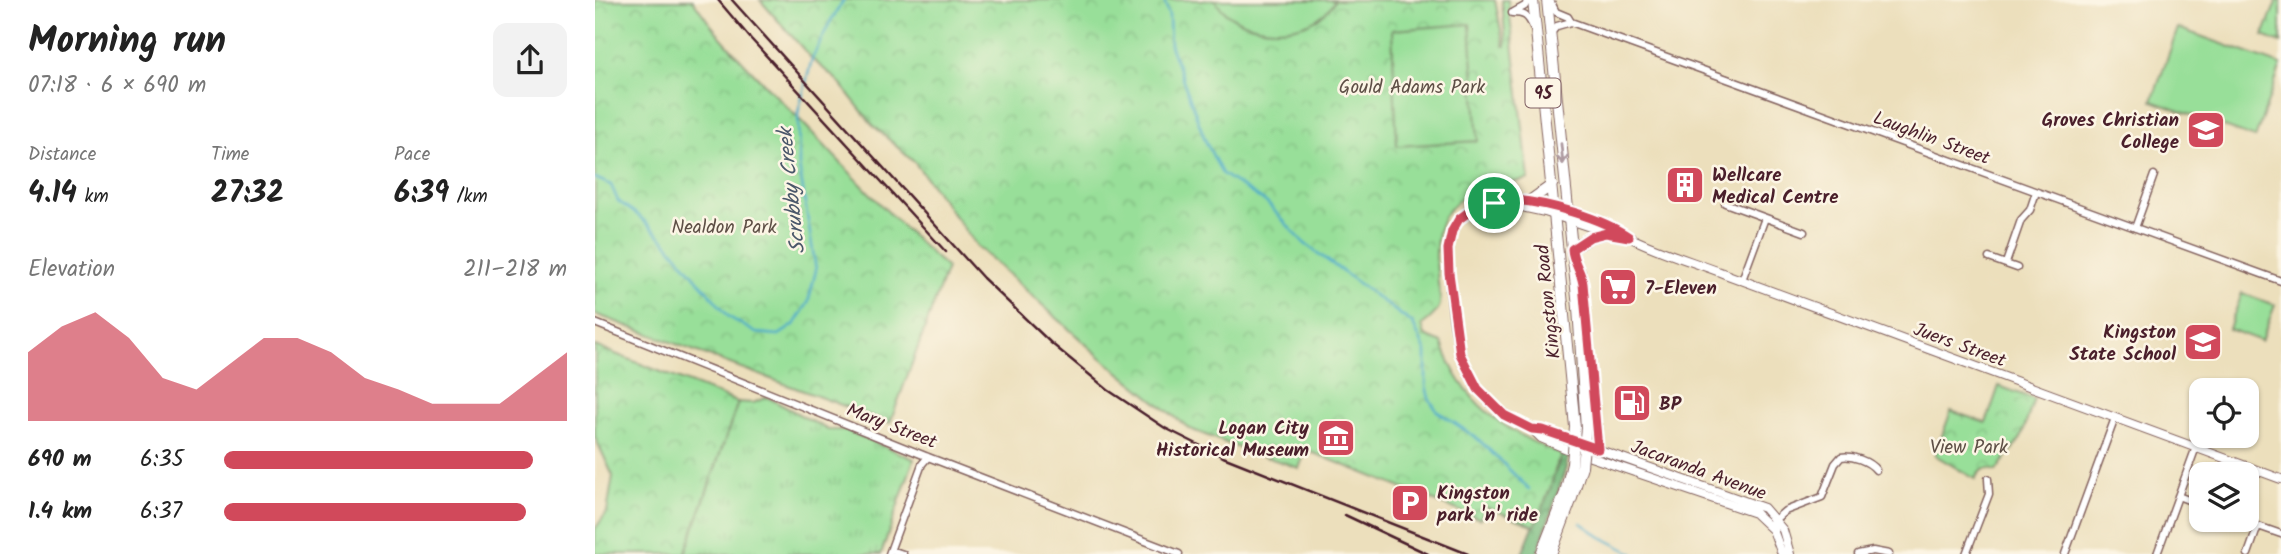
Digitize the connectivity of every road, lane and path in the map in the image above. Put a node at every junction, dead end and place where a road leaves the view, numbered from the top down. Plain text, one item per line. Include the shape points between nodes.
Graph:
1 (1528, 0) edge
2 (1533, 0) edge
3 (1549, 0) edge
4 (1571, 22) junction
5 (1537, 35) junction
6 (1549, 35) junction
7 (2154, 175) dead end
8 (1552, 185) junction
9 (2036, 192) junction
10 (1528, 202) junction
11 (1503, 203) junction
12 (1724, 203) dead end
13 (1556, 212) junction
14 (1569, 216) junction
15 (1765, 218) junction
16 (2135, 228) junction
17 (1804, 232) dead end
18 (1606, 233) junction
19 (1629, 237) junction
20 (1572, 249) junction
21 (1989, 258) dead end
22 (1573, 262) junction
23 (2005, 263) junction
24 (2017, 268) dead end
25 (1742, 280) junction
26 (2281, 281) edge
27 (595, 323) edge
28 (2115, 418) junction
29 (1581, 428) junction
30 (1532, 429) junction
31 (2189, 444) edge
32 (2196, 448) edge
33 (2199, 448) edge
34 (1598, 449) junction
35 (928, 457) junction
36 (1577, 465) junction
37 (1876, 470) dead end
38 (2281, 478) edge
39 (1988, 479) dead end
40 (2178, 496) junction
41 (2189, 500) edge
42 (1772, 522) junction
43 (2259, 526) edge
44 (2256, 532) edge
45 (2281, 534) edge
46 (890, 552) edge
47 (1168, 552) edge
48 (903, 554) edge
49 (1179, 554) edge
50 (1541, 554) edge
51 (1551, 554) edge
52 (1781, 554) edge
53 (1790, 554) edge
54 (1858, 554) edge
55 (1889, 554) edge
56 (1966, 554) edge
57 (2065, 554) edge
58 (2157, 554) edge
59 (2248, 554) edge

1 - 5 street via 1512,13 1529,17
2 - 5 main road, Kingston Road / 95
3 - 4 street, Laughlin Street via 1554,10
3 - 6 main road, Kingston Road / 95
4 - 6 street via 1557,26
4 - 9 street, Laughlin Street
5 - 8 main road, Kingston Road / 95
6 -> 14 main road, Kingston Road / 95
7 - 16 street
8 - 10 main road
8 - 13 main road, Kingston Road / 95
9 - 16 street, Laughlin Street
9 - 23 street
10 - 11 street, Jacaranda Avenue
10 - 13 street, Jacaranda Avenue
11 - 13 street, Jacaranda Avenue
11 - 30 street, Jacaranda Avenue via 1473,209 1452,231 1448,257 1455,326 1460,354 1478,389 1504,415
12 - 15 street
13 - 14 street, Jacaranda Avenue
13 - 29 main road, Kingston Road / 95
14 - 18 street, Juers Street
14 - 19 street, Juers Street
14 - 20 main road, Kingston Road / 95
15 - 17 street
15 - 25 street
16 - 26 street, Laughlin Street
18 - 19 street, Juers Street
18 - 20 main road
19 - 25 street, Juers Street
20 - 22 main road, Kingston Road / 95
21 - 23 street
22 - 29 main road, Kingston Road / 95
22 - 34 street, Kingston Road via 1581,271
23 - 24 street
25 - 28 street, Juers Street
27 - 35 street, Mary Street
28 - 31 street, Juers Street
28 - 57 street
29 - 36 main road, Kingston Road / 95, bridge
30 - 34 street, Jacaranda Avenue
30 - 42 street, Jacaranda Avenue via 1567,449 1739,506
32 - 40 street
33 - 38 street, Juers Street
34 - 42 street, Jacaranda Avenue via 1750,502 1763,508
35 - 46 street
35 - 47 street, Mary Street
36 - 50 main road, Kingston Road / 95
36 - 51 main road, Kingston Road / 95 via 1572,498
37 - 42 street via 1870,463 1841,457 1822,498 1785,511
39 - 56 street via 1989,494
40 - 41 street
40 - 58 street
42 - 52 street, Jacaranda Avenue
42 - 53 street, Jacaranda Avenue via 1783,530
43 - 45 street
44 - 59 street
46 - 48 street
47 - 49 street, Mary Street
54 - 55 street

